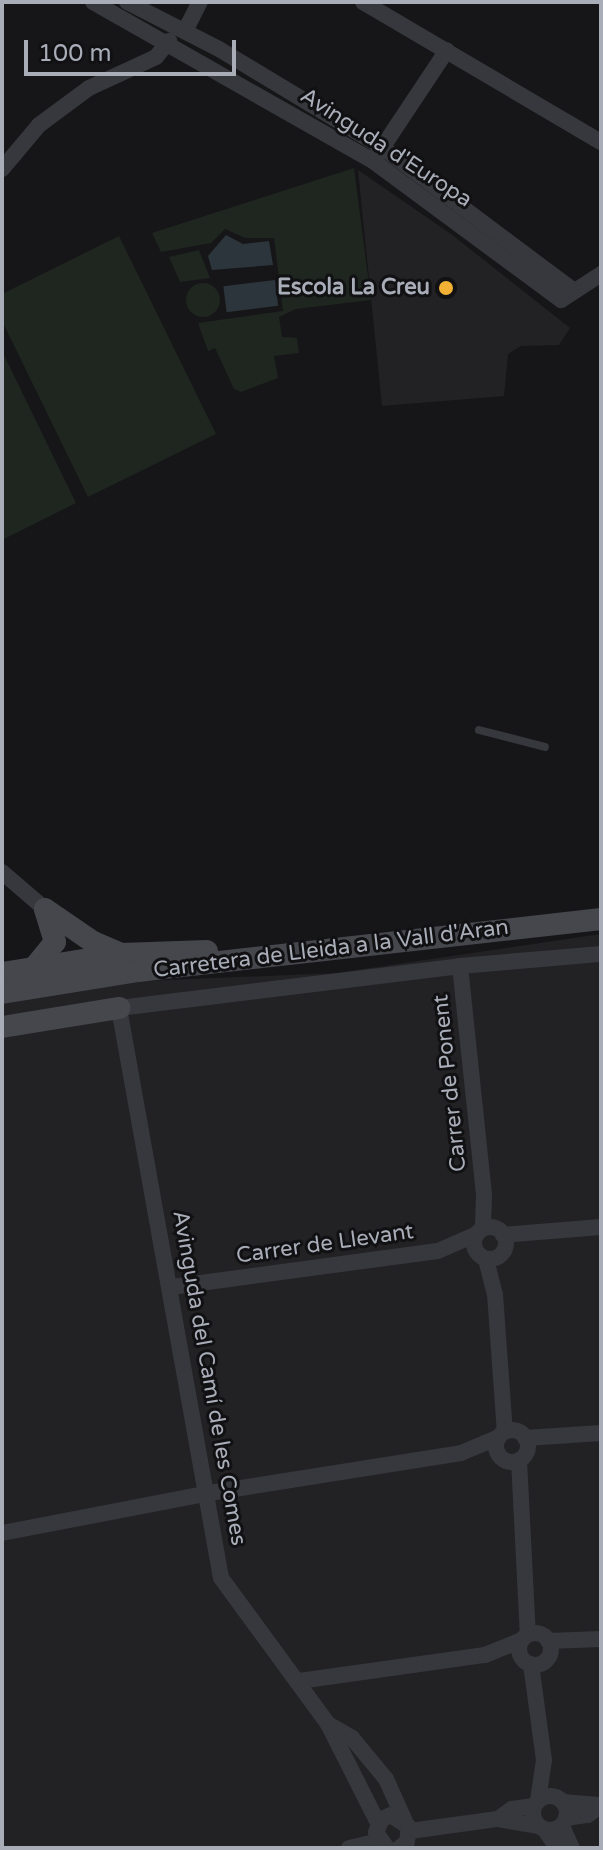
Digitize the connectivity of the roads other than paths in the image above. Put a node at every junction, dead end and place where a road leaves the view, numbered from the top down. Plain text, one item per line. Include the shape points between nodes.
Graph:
1 (93, 2) edge
2 (127, 2) edge
3 (200, 2) edge
4 (363, 2) edge
5 (185, 31) junction
6 (169, 41) junction
7 (447, 50) junction
8 (601, 142) edge
9 (378, 154) junction
10 (2, 169) edge
11 (601, 274) edge
12 (479, 730) dead end
13 (545, 747) dead end
14 (2, 872) edge
15 (45, 909) junction
16 (601, 919) edge
17 (305, 952) junction
18 (121, 954) junction
19 (601, 954) edge
20 (41, 964) junction
21 (460, 966) junction
22 (2, 973) edge
23 (61, 983) junction
24 (2, 985) edge
25 (2, 993) edge
26 (2, 1003) edge
27 (119, 1008) junction
28 (2, 1027) edge
29 (601, 1227) edge
30 (491, 1244) junction
31 (171, 1287) junction
32 (601, 1433) edge
33 (512, 1447) junction
34 (209, 1493) junction
35 (2, 1533) edge
36 (601, 1639) edge
37 (536, 1649) junction
38 (299, 1681) junction
39 (328, 1724) junction
40 (544, 1760) junction
41 (536, 1803) junction
42 (601, 1805) edge
43 (562, 1811) junction
44 (498, 1819) junction
45 (378, 1823) junction
46 (408, 1826) junction
47 (541, 1828) junction
48 (387, 1846) edge
49 (349, 1848) edge
50 (557, 1848) edge
51 (572, 1848) edge

1 - 6 street, Avinguda d'Europa
2 - 5 street, Avinguda d'Europa
3 - 5 street
4 - 7 street
5 - 9 street, Avinguda d'Europa
6 - 9 street, Avinguda d'Europa
6 - 10 street via 156,57 89,88 39,125
7 - 8 street
7 - 9 street
9 - 11 street, Avinguda d'Europa via 568,296
12 - 13 lane
14 - 15 street
15 - 18 main road
15 - 20 main road via 55,936
16 - 17 main road, Carretera de Lleida a la Vall d'Aran
17 - 18 main road
17 - 23 main road, Carretera de Lleida a la Vall d'Aran
18 - 20 main road
19 - 21 street
20 - 22 main road
20 - 24 main road
21 - 27 street
21 - 30 street, Carrer de Ponent
23 - 25 main road
23 - 26 main road
27 - 28 main road
27 - 31 street, Avinguda del Camí de les Comes
29 - 30 street, Carrer de Llevant
30 - 31 street, Carrer de Llevant
30 - 33 street, Carrer de Ponent
31 - 34 street, Avinguda del Camí de les Comes
32 - 33 street
33 - 34 street
33 - 37 street, Carrer de Ponent
34 - 35 street
34 - 38 street, Avinguda del Camí de les Comes via 221,1578
36 - 37 street
37 - 38 street
37 - 40 street, Carrer de Ponent
38 - 39 street, Avinguda del Camí de les Comes
39 - 45 street, Avinguda del Camí de les Comes
39 - 46 street, Avinguda del Camí de les Comes via 352,1738 386,1779
40 - 41 street, Carrer de Ponent
40 - 43 street, Carrer de Ponent
41 - 43 street
41 - 44 street
41 - 47 street, Carrer de Ponent
42 - 43 street via 588,1815
43 - 47 street
43 - 51 street, Carrer de Ponent
44 - 46 street
44 - 47 street
45 - 46 street via 391,1815
45 - 48 street
46 - 48 street
47 - 50 street
48 - 49 street

